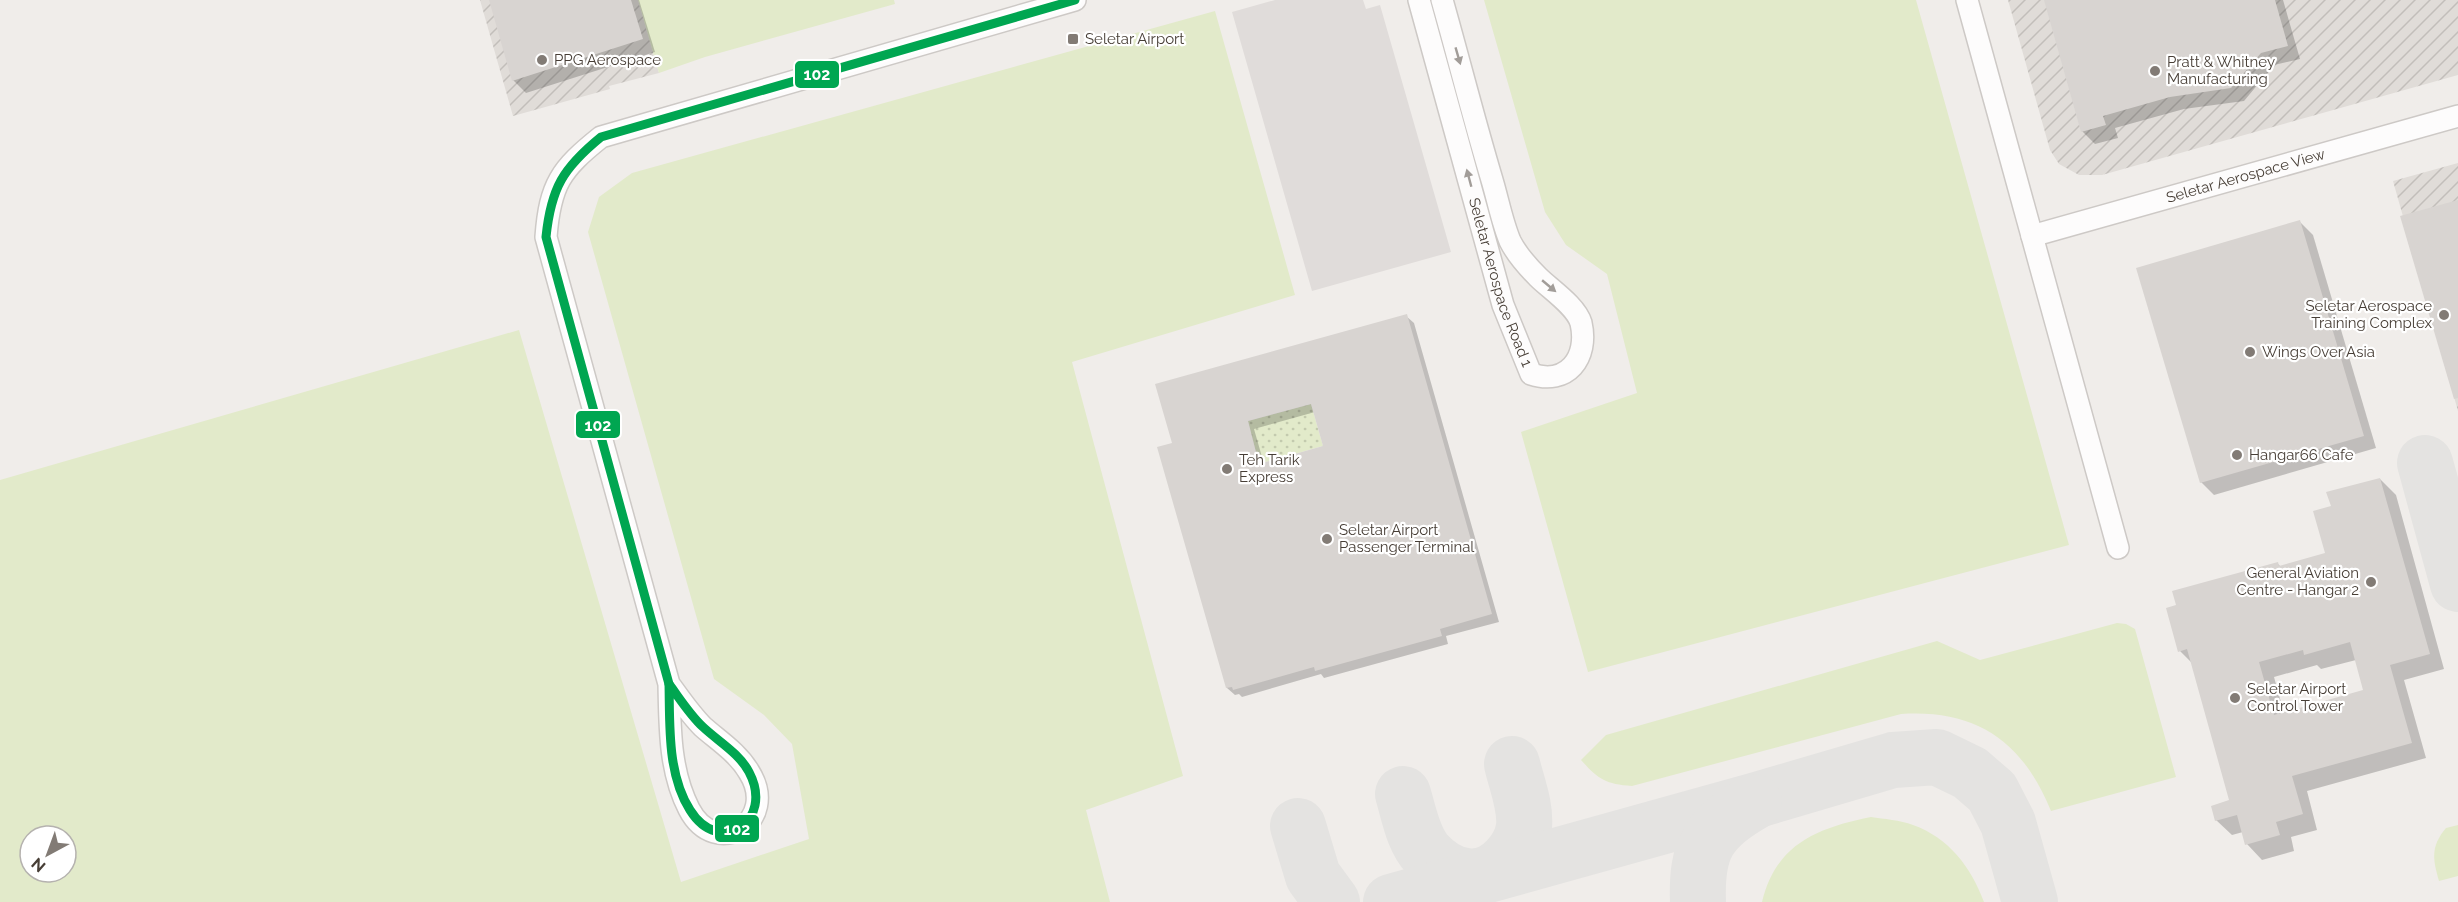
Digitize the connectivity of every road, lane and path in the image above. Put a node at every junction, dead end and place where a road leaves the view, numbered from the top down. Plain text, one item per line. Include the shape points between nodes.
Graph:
1 (1076, 0) edge
2 (1419, 0) edge
3 (1442, 0) edge
4 (1967, 0) edge
5 (2458, 116) edge
6 (1471, 147) junction
7 (2032, 236) junction
8 (2118, 548) dead end
9 (669, 684) junction

1 - 9 street via 601,137 572,160 555,187 546,237
2 - 6 street, Seletar Aerospace Road 1
3 -> 6 street, Seletar Aerospace Road 1
4 - 7 street
5 - 7 street, Seletar Aerospace View
6 -> 6 street, Seletar Aerospace Road 1 via 1510,242 1580,321 1580,356 1559,375 1542,378 1531,374 1523,359 1503,305
7 - 8 street
9 - 9 street via 689,711 750,772 759,798 754,816 739,831 723,835 705,828 690,811 675,770

